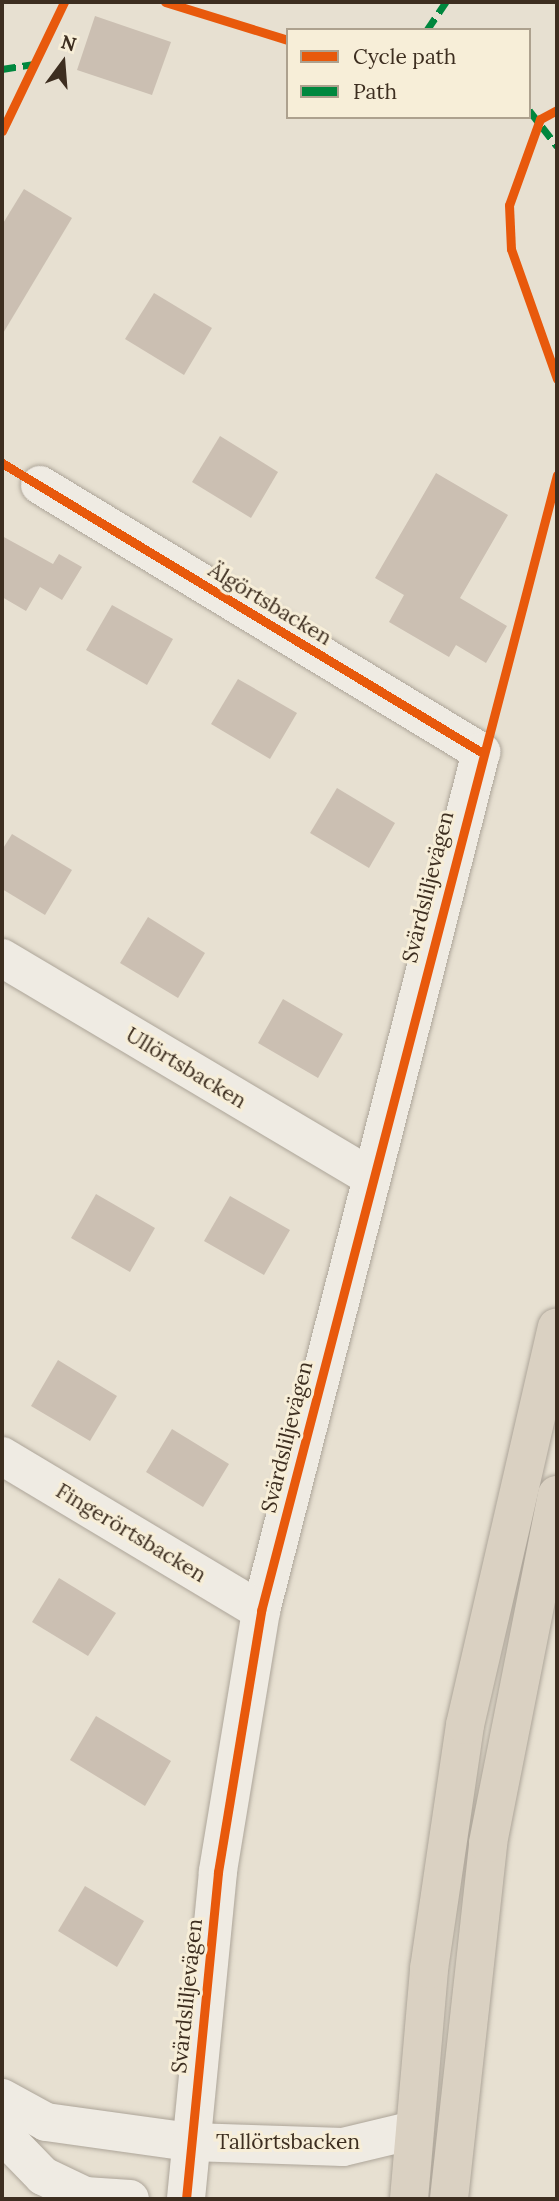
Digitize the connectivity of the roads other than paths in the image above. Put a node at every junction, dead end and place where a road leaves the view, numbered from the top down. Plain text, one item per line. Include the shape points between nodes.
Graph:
1 (40, 485) dead end
2 (481, 752) joint
3 (2, 958) edge
4 (371, 1177) junction
5 (557, 1328) edge
6 (2, 1456) edge
7 (557, 1495) edge
8 (261, 1611) junction
9 (2, 2098) edge
10 (2, 2120) edge
11 (414, 2130) junction
12 (191, 2142) junction
13 (130, 2199) edge
14 (186, 2199) edge
15 (409, 2199) edge
16 (449, 2199) edge

1 - 2 street, Älgörtsbacken
2 - 4 street, Svärdsliljevägen
3 - 4 street, Ullörtsbacken
4 - 8 street, Svärdsliljevägen
5 - 11 highway via 465,1724
6 - 8 street, Fingerörtsbacken
7 - 16 highway via 488,1843
8 - 12 street, Svärdsliljevägen via 218,1872
9 - 12 street, Tallörtsbacken via 46,2122
10 - 13 street via 11,2143 43,2176 85,2196
11 - 12 street, Tallörtsbacken via 343,2147
11 - 15 highway
12 - 14 street, Svärdsliljevägen

